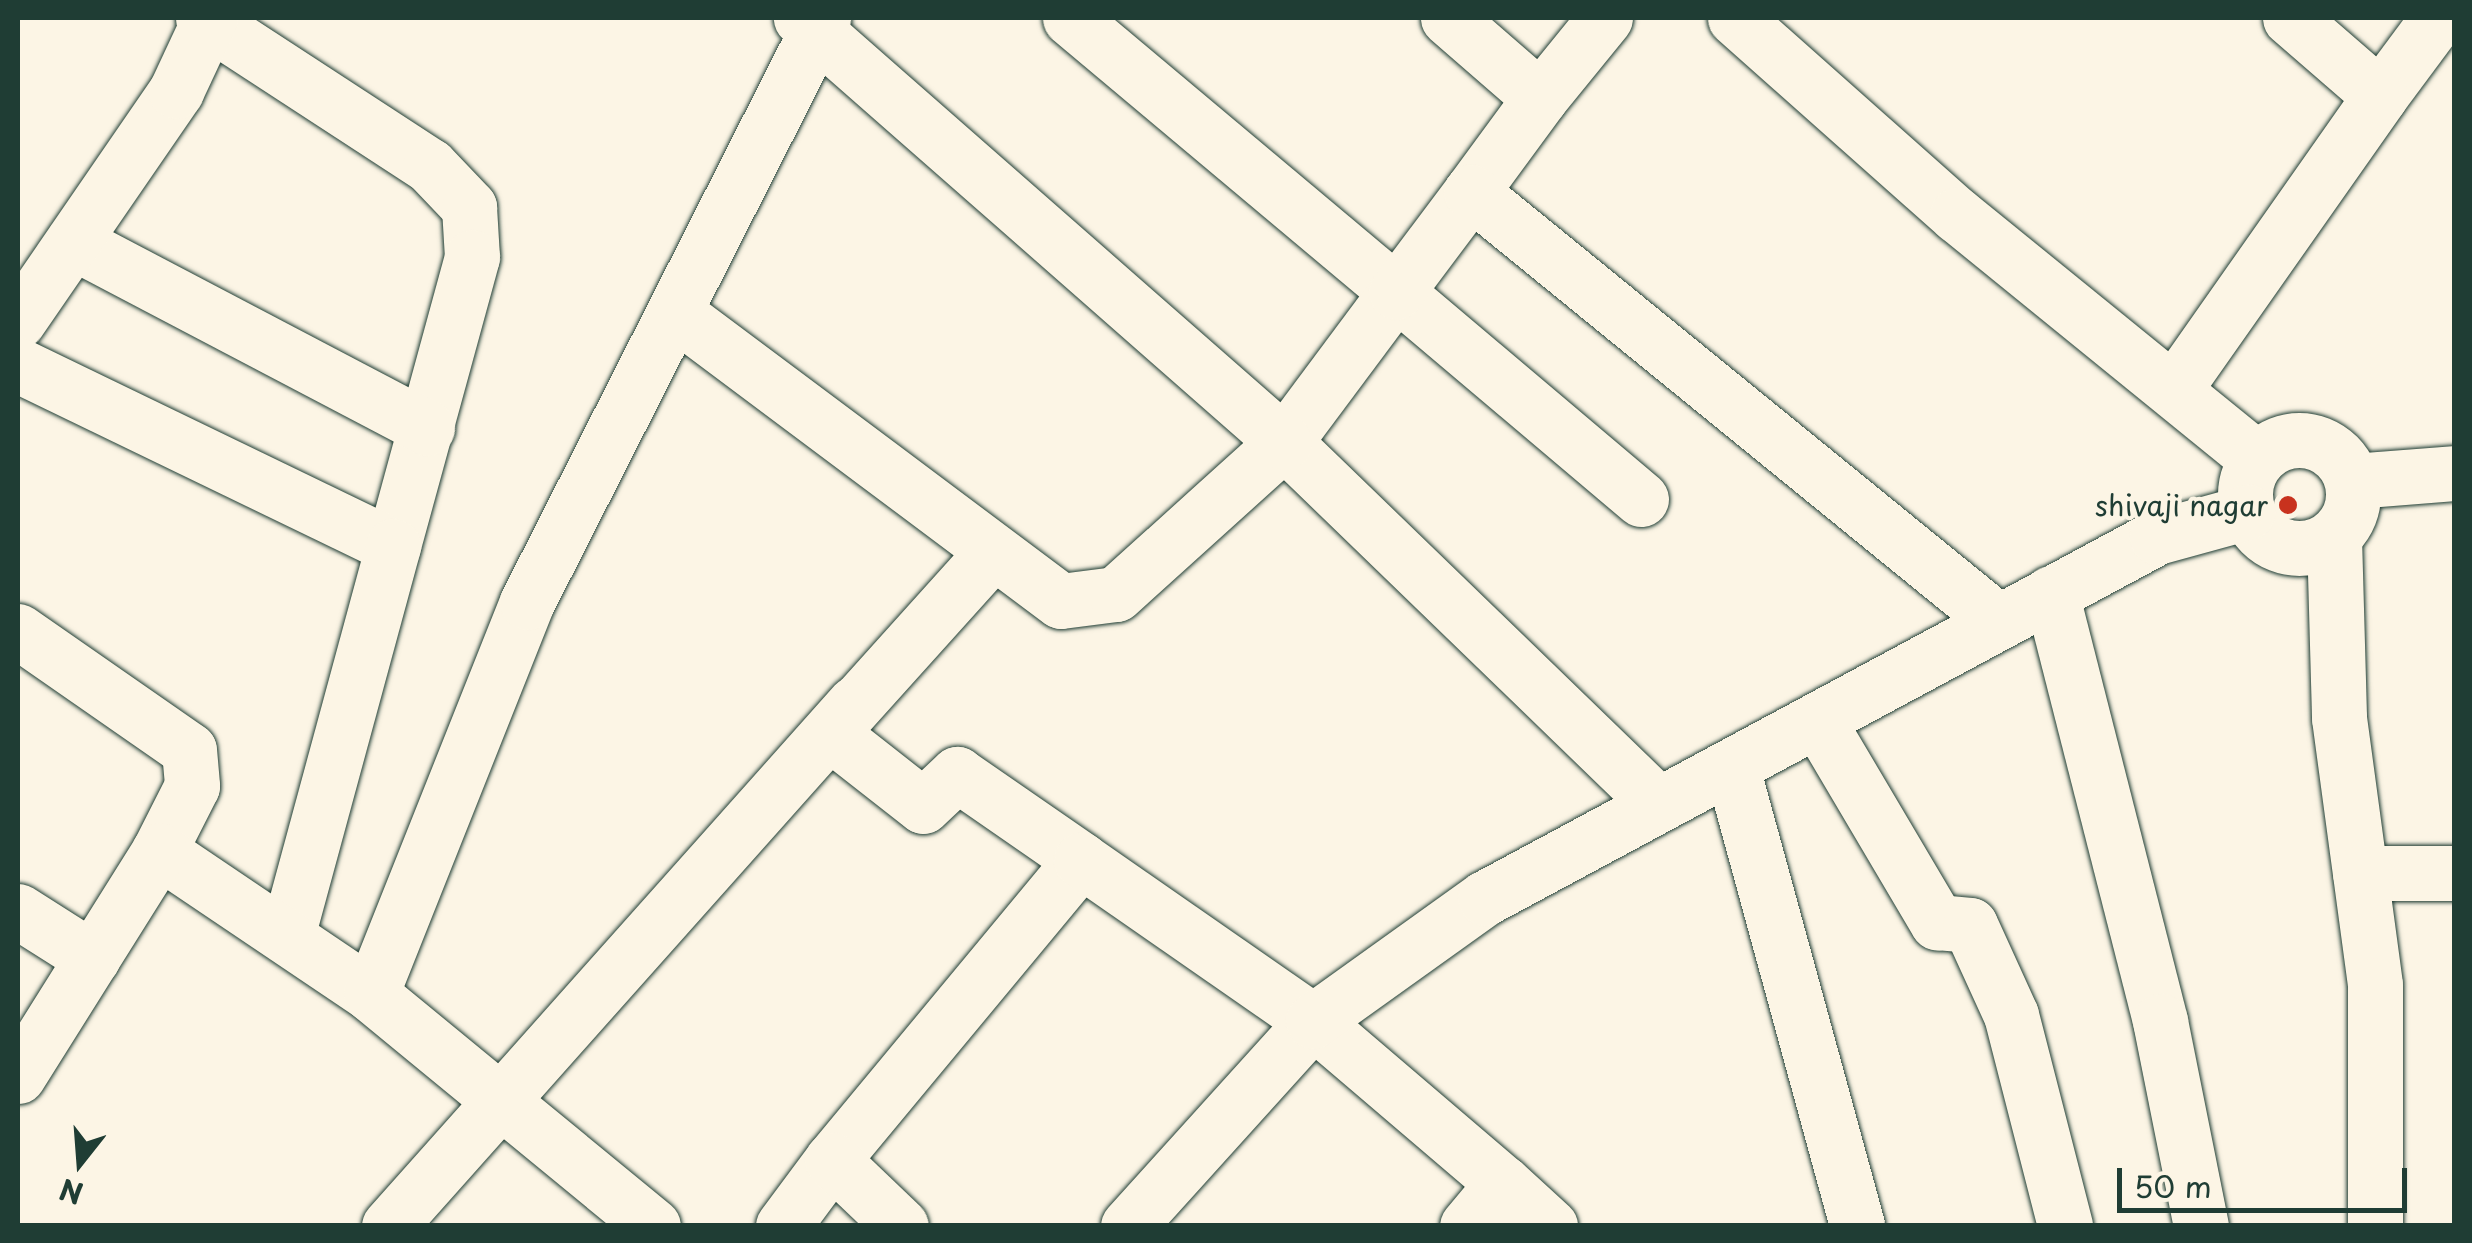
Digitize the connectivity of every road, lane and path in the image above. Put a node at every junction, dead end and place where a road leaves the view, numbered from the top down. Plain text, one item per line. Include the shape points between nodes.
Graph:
1 (1073, 18) edge
2 (1448, 18) edge
3 (1605, 18) edge
4 (1735, 18) edge
5 (2290, 18) edge
6 (2438, 18) edge
7 (207, 19) edge
8 (813, 21) edge
9 (2380, 96) junction
10 (1540, 98) junction
11 (1471, 192) junction
12 (73, 242) junction
13 (1396, 292) junction
14 (676, 314) junction
15 (18, 321) edge
16 (18, 365) edge
17 (2175, 388) junction
18 (427, 428) junction
19 (1284, 442) junction
20 (2257, 460) junction
21 (2454, 473) edge
22 (2352, 481) junction
23 (1642, 499) dead end
24 (2248, 512) junction
25 (2334, 537) junction
26 (393, 546) junction
27 (991, 554) junction
28 (2051, 593) junction
29 (1998, 621) junction
30 (18, 630) edge
31 (855, 703) junction
32 (1818, 721) junction
33 (1732, 768) junction
34 (1656, 802) junction
35 (159, 851) junction
36 (1081, 860) junction
37 (2454, 873) edge
38 (2360, 874) junction
39 (18, 911) edge
40 (288, 932) junction
41 (92, 958) junction
42 (371, 994) junction
43 (1312, 1021) junction
44 (18, 1076) edge
45 (506, 1097) junction
46 (832, 1160) junction
47 (1503, 1183) junction
48 (389, 1226) edge
49 (653, 1226) edge
50 (783, 1226) edge
51 (902, 1226) edge
52 (1128, 1226) edge
53 (1466, 1226) edge
54 (1550, 1226) edge
55 (1858, 1226) edge
56 (2066, 1226) edge
57 (2201, 1226) edge
58 (2375, 1226) edge

1 - 13 street
2 - 10 street
3 - 10 street
4 - 17 street via 1957,215
5 - 9 street
6 - 9 street
7 - 12 street via 176,91
7 - 18 street via 430,166 469,206 472,256
8 - 14 street
8 - 19 street
9 - 17 street
10 - 11 street
11 - 13 street
11 - 29 street
12 - 15 street
12 - 18 street
13 - 19 street
13 - 23 street
14 - 27 street
14 - 42 street via 527,602
16 - 26 street
17 - 20 street
18 - 26 street
19 - 27 street via 1098,602 1042,594
19 - 34 street
20 - 22 street via 2272,447 2311,441 2337,456
20 - 24 street
21 - 22 street
22 - 25 street via 2351,514
24 - 25 street via 2275,543 2316,547
24 - 28 street via 2157,536
25 - 38 street via 2339,718
26 - 40 street
27 - 31 street
28 - 29 street
28 - 57 street via 2160,1022
29 - 32 street
30 - 35 street via 189,750 192,786
31 - 36 street via 830,733 923,806 957,774
31 - 45 street
32 - 33 street
32 - 56 street via 1937,922 1970,925 2011,1016
33 - 34 street
33 - 55 street
34 - 43 street via 1485,898
35 - 40 street
35 - 41 street
36 - 43 street
36 - 46 street
37 - 38 street
38 - 58 street via 2377,1025
39 - 41 street
40 - 42 street
41 - 44 street
42 - 45 street
43 - 47 street
43 - 52 street
45 - 48 street
45 - 49 street
46 - 50 street
46 - 51 street
47 - 53 street
47 - 54 street

